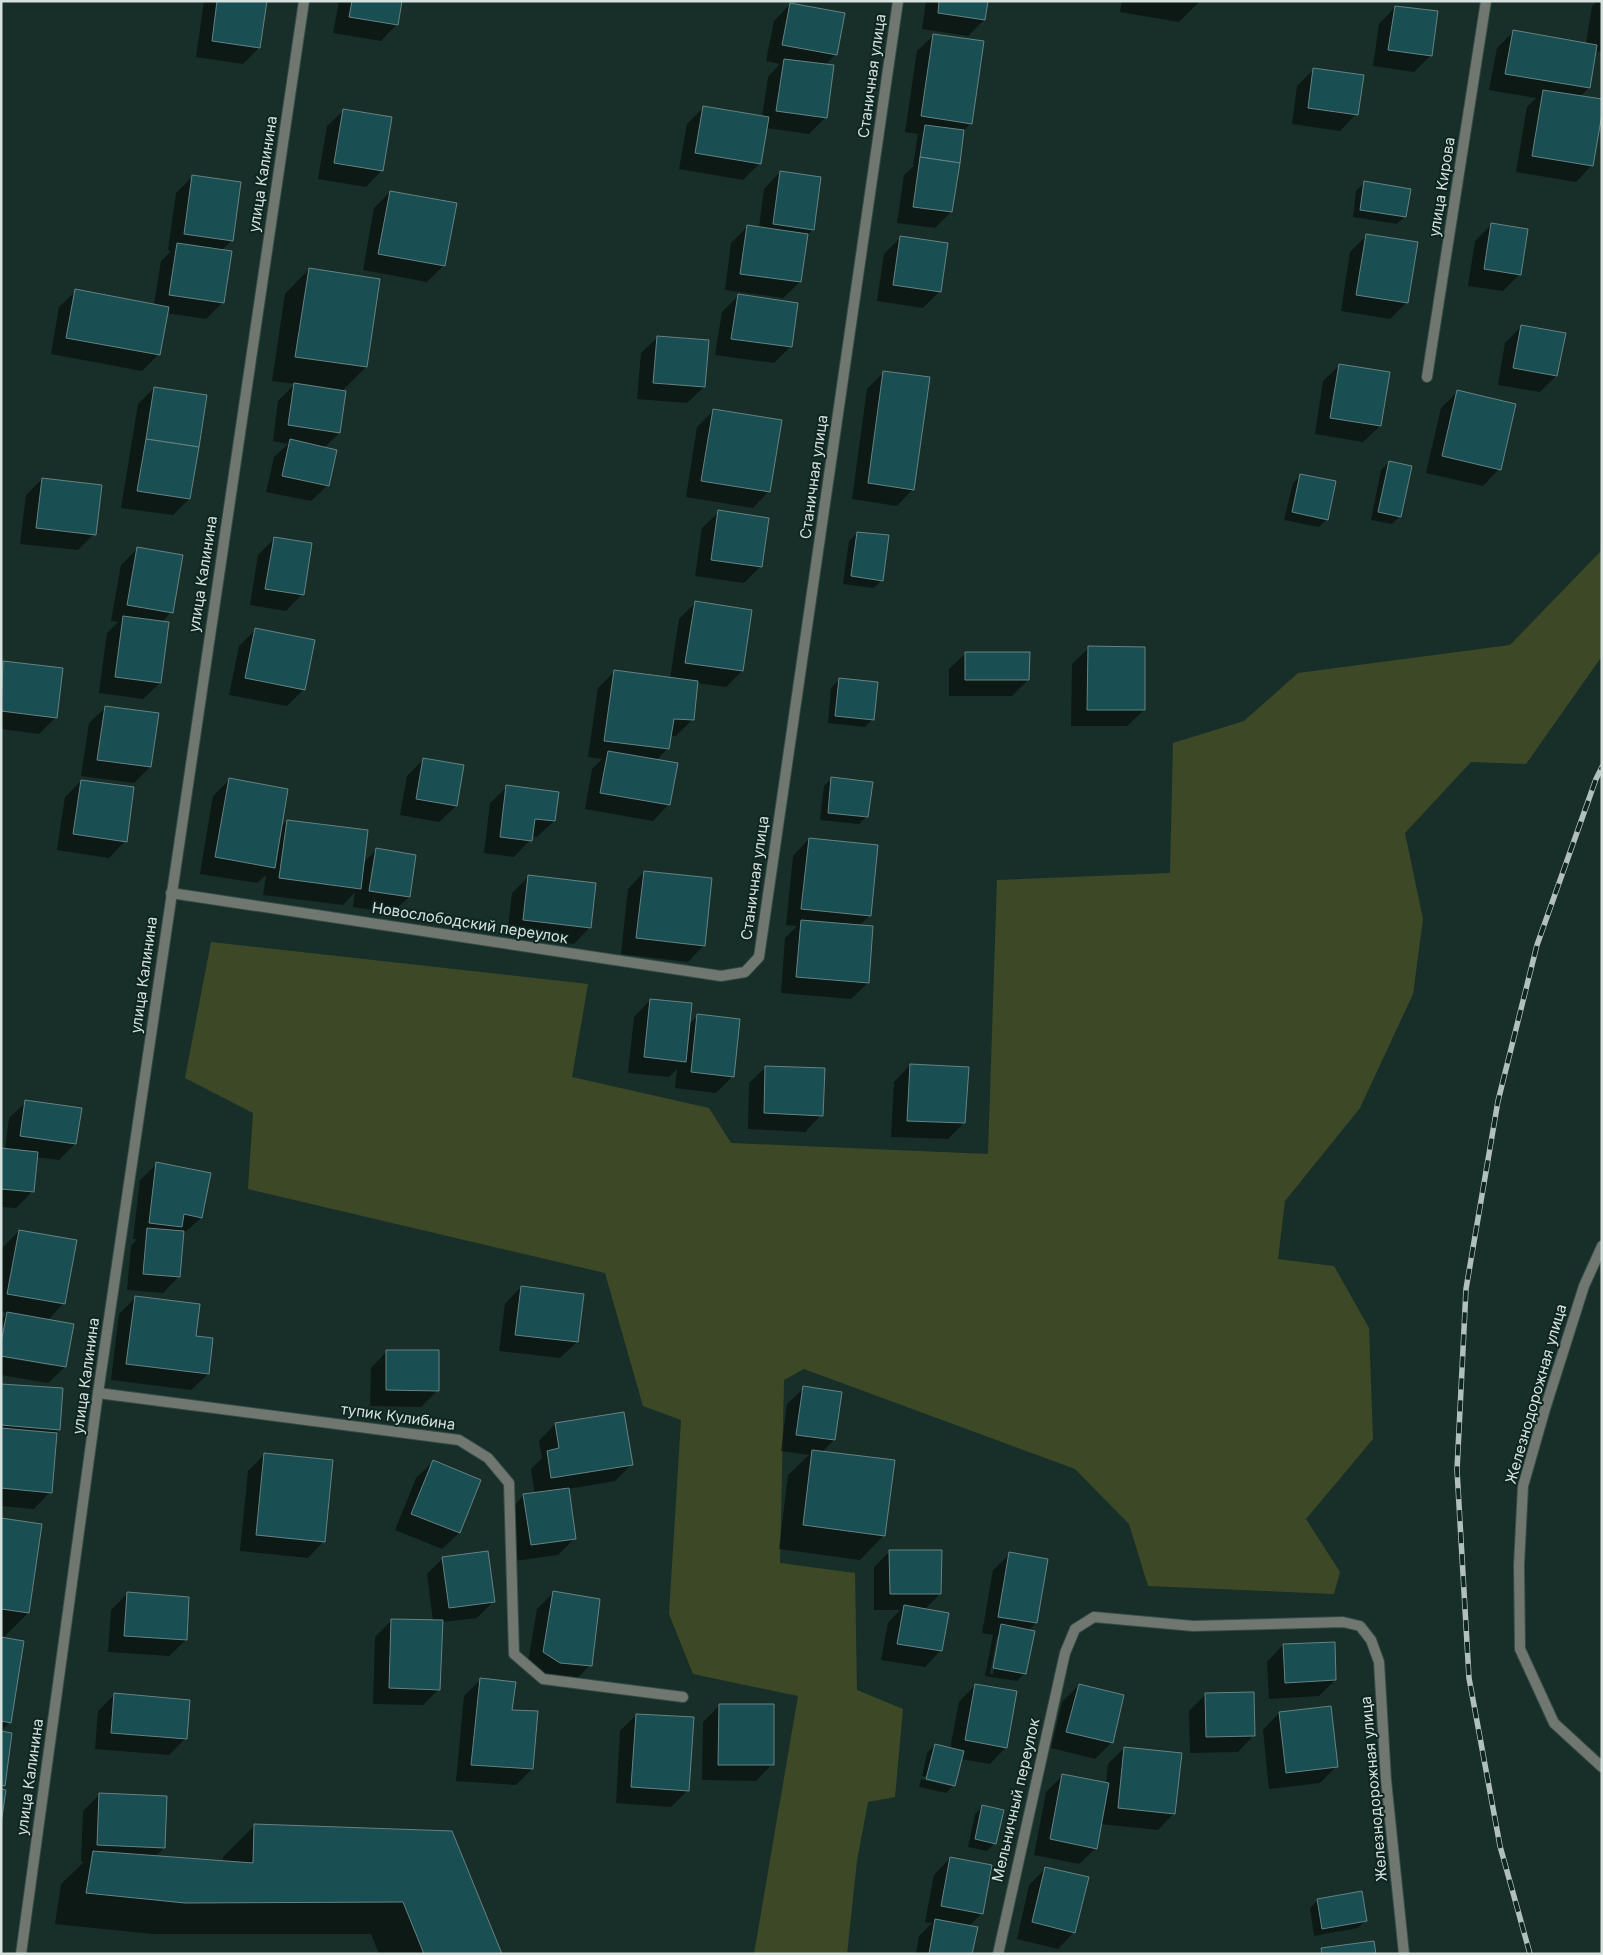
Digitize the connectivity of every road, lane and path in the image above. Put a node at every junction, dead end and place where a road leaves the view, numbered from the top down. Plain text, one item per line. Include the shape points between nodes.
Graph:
1 (304, 1) edge
2 (898, 1) edge
3 (1486, 1) edge
4 (1427, 378) dead end
5 (171, 893) junction
6 (759, 957) joint
7 (1602, 1246) edge
8 (98, 1393) junction
9 (1360, 1626) joint
10 (683, 1696) dead end
11 (1602, 1766) edge
12 (21, 1954) edge
13 (998, 1954) edge
14 (1404, 1954) edge

1 - 5 street, улица Калинина
2 - 6 street, Станичная улица
3 - 4 street, улица Кирова
5 - 6 street, Новослободский переулок via 721,976 745,972
5 - 8 street, улица Калинина
7 - 11 street, Железнодорожная улица via 1581,1295 1523,1486 1520,1565 1520,1649 1554,1723
8 - 10 street, тупик Кулибина via 459,1440 488,1458 509,1483 514,1654 543,1679
8 - 12 street, улица Калинина
9 - 13 street, Мельничный переулок via 1343,1622 1192,1626 1094,1617 1075,1629 1065,1653
9 - 14 street, Железнодорожная улица via 1372,1640 1379,1662 1386,1780

